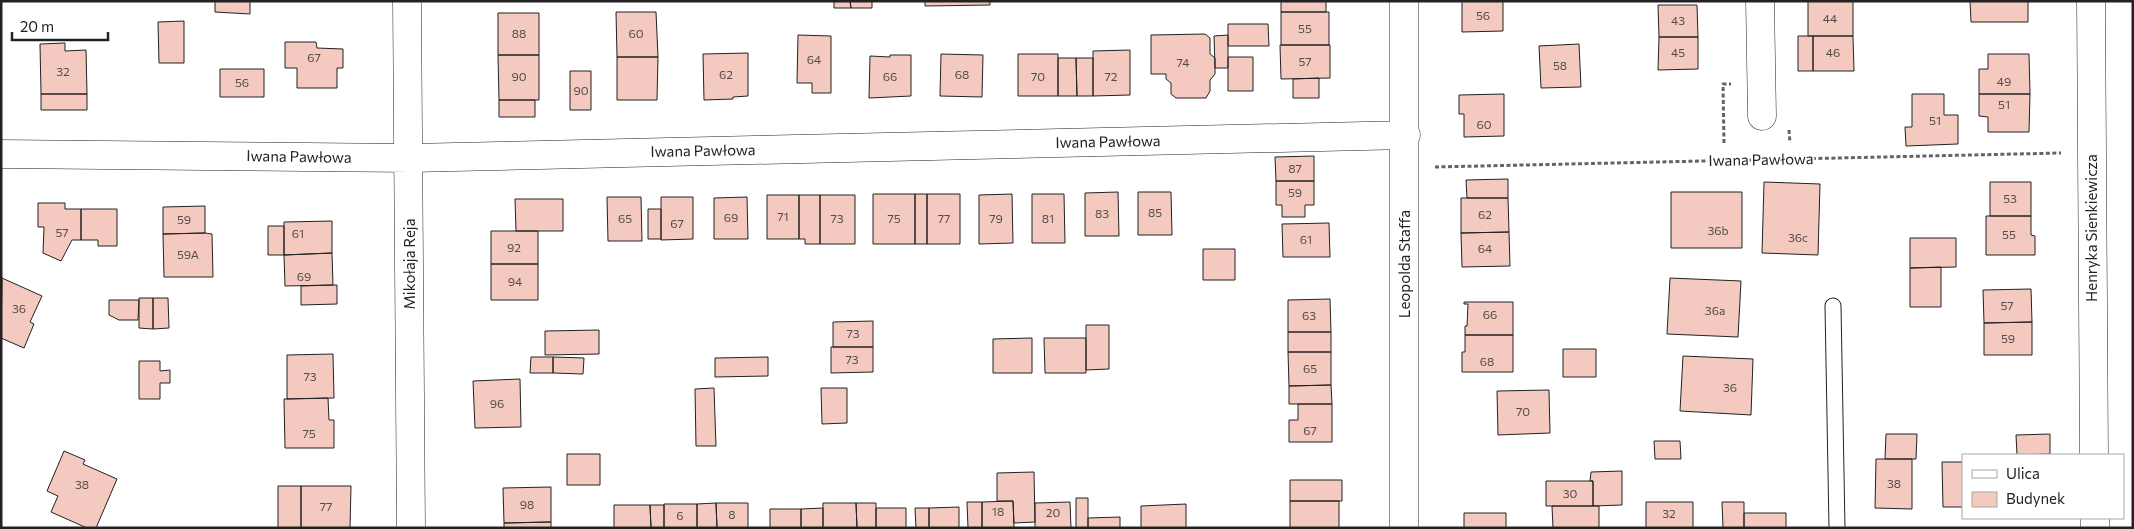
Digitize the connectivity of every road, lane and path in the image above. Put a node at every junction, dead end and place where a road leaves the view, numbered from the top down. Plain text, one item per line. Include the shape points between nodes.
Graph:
1 (407, 1) edge
2 (1404, 1) edge
3 (1760, 1) edge
4 (2091, 1) edge
5 (1762, 116) dead end
6 (1406, 135) junction
7 (2092, 152) junction
8 (1, 154) edge
9 (410, 158) junction
10 (1430, 167) dead end
11 (1833, 306) dead end
12 (2094, 454) edge
13 (411, 528) edge
14 (1404, 528) edge
15 (1837, 528) edge

1 - 9 street, Mikołaja Reja
2 - 6 street, Leopolda Staffa
3 - 5 street
4 - 7 street, Henryka Sienkiewicza
6 - 9 street, Iwana Pawłowa
6 - 14 street, Leopolda Staffa
7 - 10 path, Iwana Pawłowa
7 - 12 street, Henryka Sienkiewicza
8 - 9 street, Iwana Pawłowa
9 - 13 street, Mikołaja Reja
11 - 15 lane

